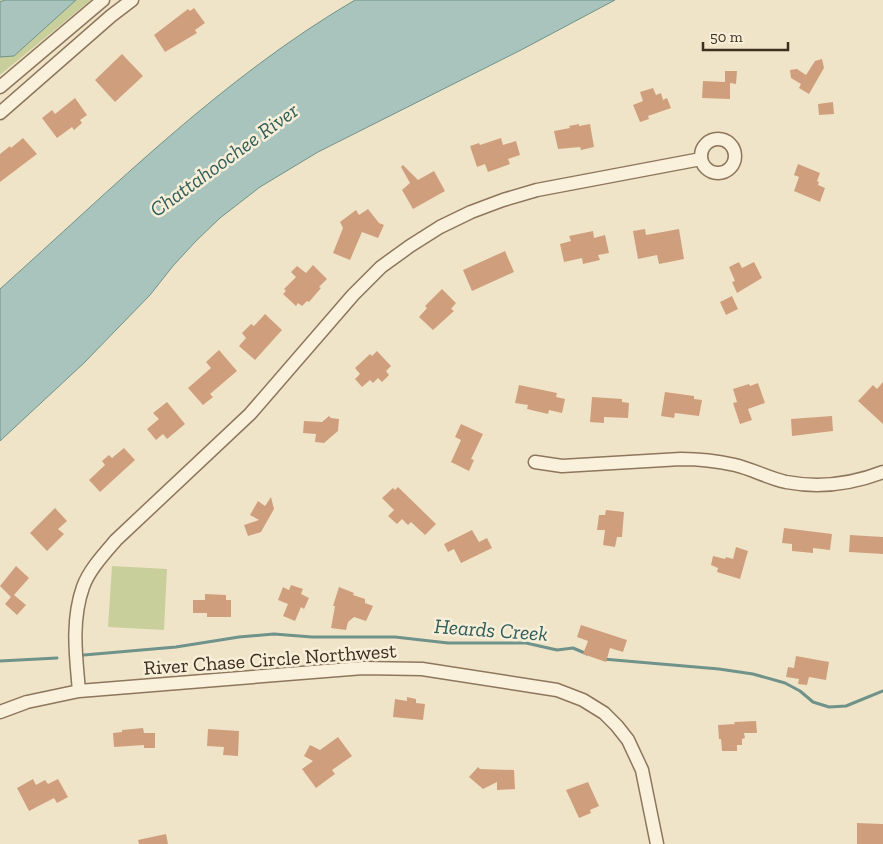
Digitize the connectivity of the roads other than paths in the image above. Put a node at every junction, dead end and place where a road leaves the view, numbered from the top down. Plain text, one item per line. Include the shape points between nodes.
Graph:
1 (103, 0) edge
2 (132, 0) edge
3 (0, 87) edge
4 (0, 113) edge
5 (701, 159) dead end
6 (535, 462) dead end
7 (883, 472) edge
8 (79, 691) junction
9 (0, 712) edge
10 (657, 844) edge

1 - 3 street
2 - 4 street
5 - 8 street via 537,190 503,200 440,227 381,267 250,414 101,557 83,587 76,618
6 - 7 street via 562,466 700,460 806,485 850,482
8 - 9 street, River Chase Circle Northwest via 27,702
8 - 10 street, River Chase Circle Northwest via 363,668 422,669 557,690 604,713 628,740 642,770

